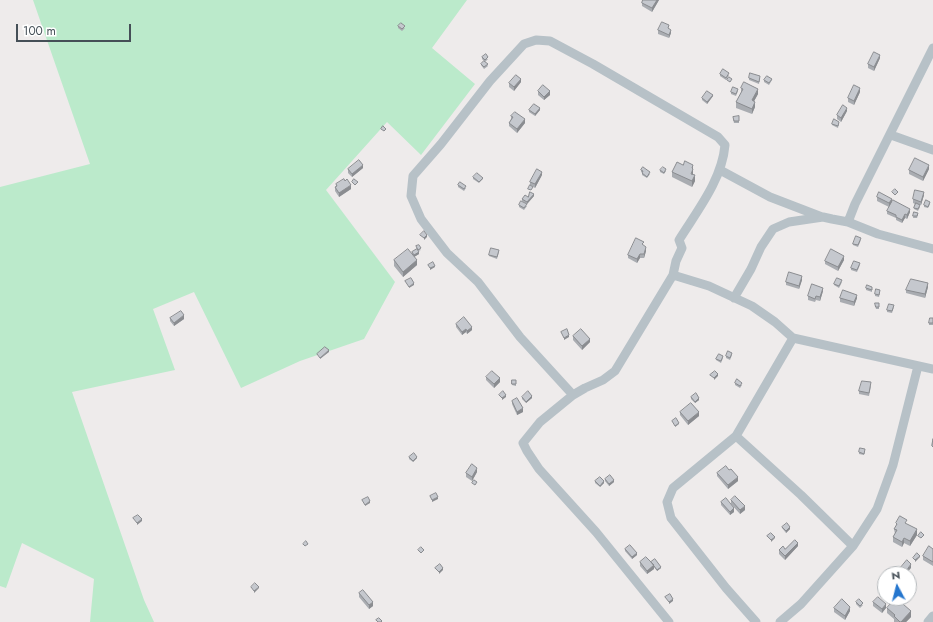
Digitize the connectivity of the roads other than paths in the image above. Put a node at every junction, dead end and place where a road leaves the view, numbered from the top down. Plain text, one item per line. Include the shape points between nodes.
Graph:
1 (933, 48) edge
2 (891, 135) junction
3 (933, 150) edge
4 (720, 170) junction
5 (823, 217) junction
6 (848, 222) junction
7 (933, 250) edge
8 (673, 275) junction
9 (734, 298) junction
10 (793, 338) junction
11 (918, 366) junction
12 (933, 369) edge
13 (573, 395) junction
14 (736, 436) junction
15 (853, 546) junction
16 (933, 616) edge
17 (669, 622) edge
18 (756, 622) edge
19 (780, 622) edge
20 (928, 622) edge

1 - 2 street
2 - 3 street
2 - 6 street
4 - 5 street via 770,197
4 - 8 street via 679,240 682,248
4 - 13 street via 725,145 718,136 550,41 536,40 524,44 413,176 410,196 421,219 447,252 478,282 520,337
5 - 6 street
5 - 9 street via 789,222 773,229 761,246 751,270
6 - 7 street via 878,234
8 - 9 street via 709,286
8 - 13 street via 615,371
9 - 10 street via 765,314
10 - 11 street
10 - 14 street
11 - 12 street
11 - 15 street via 890,473 877,509
13 - 17 street via 540,422 523,443 540,469 596,532
14 - 15 street
14 - 18 street via 673,488 667,502 671,518
15 - 19 street via 801,604
16 - 20 street

